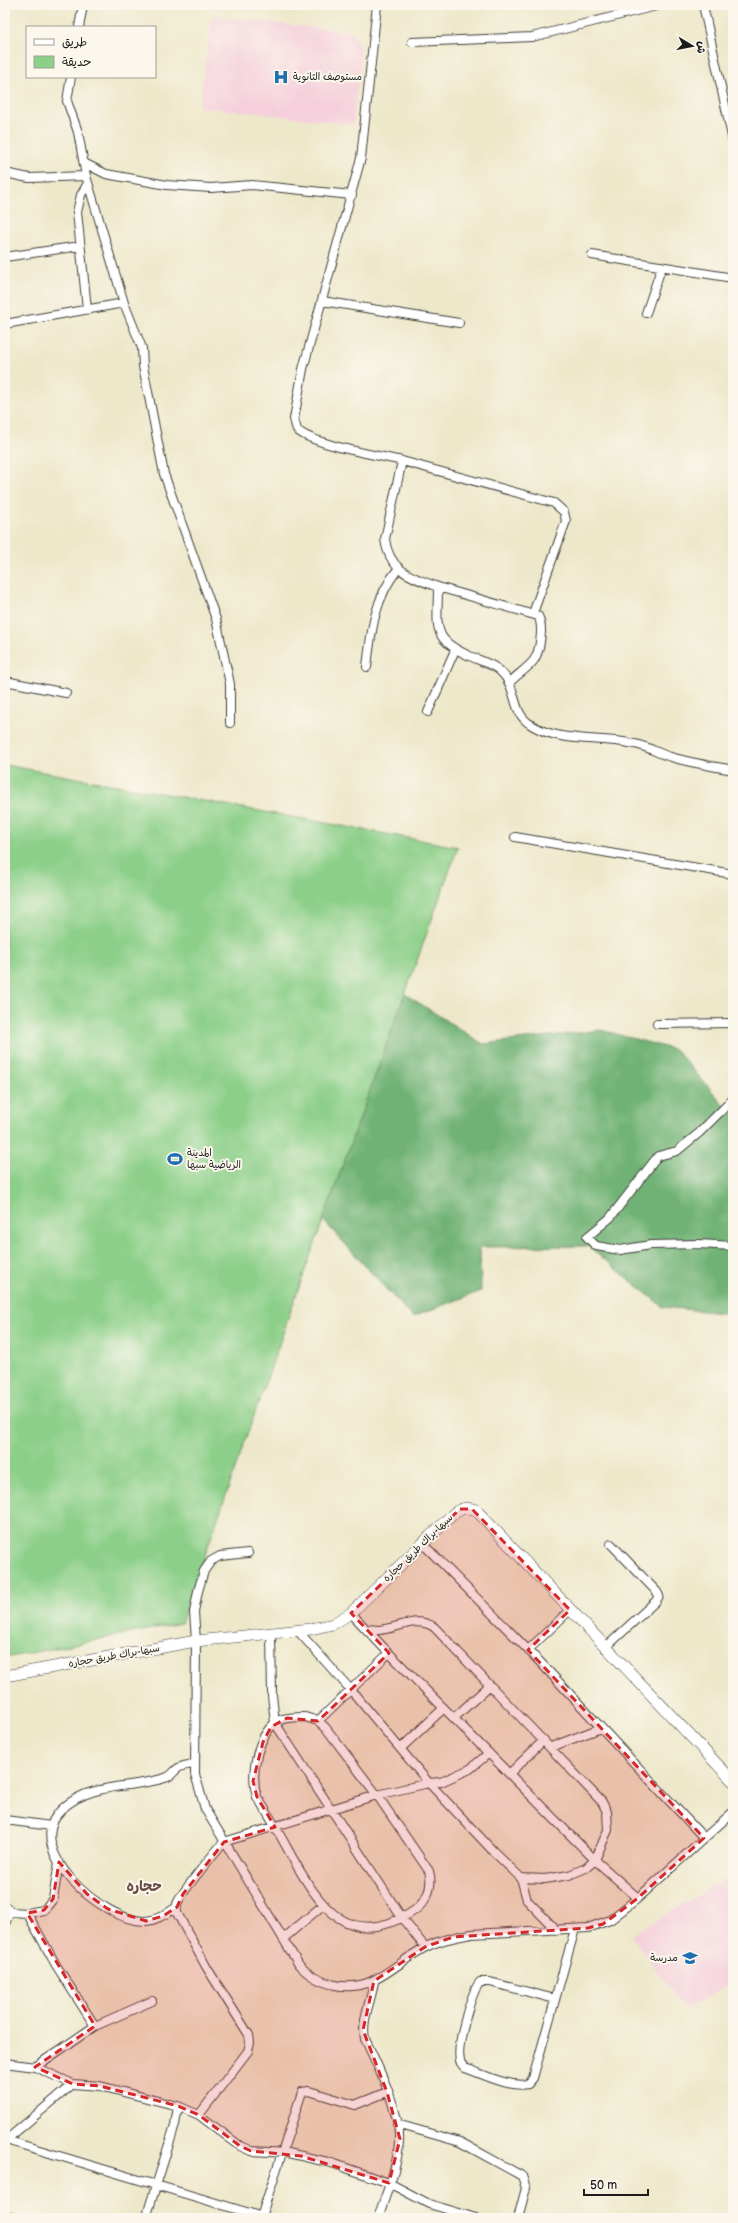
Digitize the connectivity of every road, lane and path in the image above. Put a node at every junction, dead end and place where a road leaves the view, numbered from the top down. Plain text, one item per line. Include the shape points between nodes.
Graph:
1 (84, 5) edge
2 (377, 5) edge
3 (660, 5) edge
4 (703, 5) edge
5 (79, 26) edge
6 (412, 42) dead end
7 (71, 78) edge
8 (733, 141) edge
9 (84, 163) junction
10 (5, 172) edge
11 (87, 179) junction
12 (352, 195) junction
13 (80, 246) junction
14 (592, 255) dead end
15 (5, 258) edge
16 (662, 266) junction
17 (733, 278) edge
18 (322, 300) junction
19 (124, 303) junction
20 (87, 309) junction
21 (646, 313) dead end
22 (459, 323) dead end
23 (5, 324) edge
24 (402, 461) junction
25 (398, 569) junction
26 (438, 587) junction
27 (533, 613) junction
28 (455, 650) junction
29 (367, 667) dead end
30 (5, 681) edge
31 (510, 682) junction
32 (66, 693) dead end
33 (428, 712) dead end
34 (230, 723) dead end
35 (733, 770) edge
36 (515, 837) dead end
37 (733, 874) edge
38 (733, 1023) edge
39 (657, 1024) dead end
40 (733, 1098) edge
41 (733, 1246) edge
42 (422, 1543) junction
43 (611, 1544) dead end
44 (248, 1553) dead end
45 (570, 1610) junction
46 (351, 1613) junction
47 (367, 1629) junction
48 (298, 1631) junction
49 (271, 1633) junction
50 (196, 1641) junction
51 (605, 1648) junction
52 (528, 1650) junction
53 (389, 1653) junction
54 (5, 1676) edge
55 (490, 1685) junction
56 (351, 1690) junction
57 (444, 1708) junction
58 (455, 1717) junction
59 (318, 1720) junction
60 (276, 1723) junction
61 (601, 1728) junction
62 (544, 1740) junction
63 (551, 1747) junction
64 (401, 1748) junction
65 (489, 1753) junction
66 (194, 1764) junction
67 (510, 1773) junction
68 (733, 1780) edge
69 (429, 1783) junction
70 (377, 1795) junction
71 (333, 1810) junction
72 (733, 1812) edge
73 (5, 1820) edge
74 (51, 1826) junction
75 (275, 1827) junction
76 (704, 1838) junction
77 (224, 1842) junction
78 (595, 1860) junction
79 (59, 1862) junction
80 (521, 1878) junction
81 (638, 1898) junction
82 (323, 1905) junction
83 (176, 1907) junction
84 (8, 1909) edge
85 (27, 1913) junction
86 (402, 1918) junction
87 (5, 1924) edge
88 (575, 1929) junction
89 (556, 1930) junction
90 (283, 1939) junction
91 (425, 1947) junction
92 (374, 1981) junction
93 (555, 1999) junction
94 (152, 2001) dead end
95 (95, 2026) junction
96 (5, 2063) edge
97 (35, 2067) junction
98 (73, 2084) junction
99 (387, 2092) junction
100 (178, 2106) junction
101 (199, 2115) junction
102 (397, 2124) junction
103 (5, 2141) edge
104 (282, 2153) junction
105 (389, 2182) junction
106 (157, 2184) junction
107 (5, 2216) edge
108 (263, 2217) edge
109 (14, 2218) edge
110 (146, 2218) edge
111 (378, 2218) edge
112 (476, 2218) edge
113 (518, 2218) edge

1 - 5 street
2 - 12 street via 361,158
3 - 6 street via 532,37
4 - 8 street
7 - 9 street via 67,102 78,132
9 - 11 street
9 - 12 street via 106,174 167,185 211,188 252,185
10 - 11 street via 29,178
11 - 13 street via 77,207
11 - 19 street
12 - 18 street
13 - 15 street
13 - 20 street
14 - 16 street
16 - 17 street
16 - 21 street
18 - 22 street
18 - 24 street via 297,396 294,419 297,430 319,440
19 - 20 street
19 - 34 street via 142,348 143,366 164,474 216,619 230,684
20 - 23 street
24 - 25 street via 385,539 387,552
24 - 27 street via 554,503 561,508 566,521
25 - 26 street
25 - 29 street via 387,582 379,599
26 - 27 street
26 - 28 street via 439,635
27 - 31 street via 538,616 540,623 536,655 534,660
28 - 31 street via 498,669
28 - 33 street
30 - 32 street
31 - 35 street via 518,711 524,719 547,732 639,745 669,757
36 - 37 street
38 - 39 street
40 - 41 street via 677,1151 658,1156 610,1218 587,1237 596,1246 620,1250 651,1245
42 - 45 main road, سبها-براك طريق حجاره via 460,1509 476,1510
42 - 46 main road, سبها-براك طريق حجاره
42 - 52 street
43 - 51 street via 658,1596 656,1601
44 - 50 street via 220,1556 211,1561 204,1571 194,1612
45 - 51 main road, سبها-براك طريق حجاره
45 - 52 street
46 - 47 street
46 - 48 main road, سبها-براك طريق حجاره via 333,1624
47 - 53 street
47 - 55 street via 379,1630 411,1623 431,1625
48 - 49 main road, سبها-براك طريق حجاره
48 - 56 street
49 - 50 main road, سبها-براك طريق حجاره
49 - 60 street via 272,1695
50 - 54 main road, سبها-براك طريق حجاره
50 - 66 street
51 - 68 main road, سبها-براك طريق حجاره
52 - 61 street
53 - 56 street
53 - 57 street
55 - 58 street
55 - 62 street
56 - 59 street
56 - 64 street
57 - 58 street
57 - 64 street
58 - 65 street
59 - 60 street via 295,1717
59 - 70 street
60 - 71 street
60 - 75 street via 267,1732 263,1742 253,1781 257,1797
61 - 63 street
61 - 76 street
62 - 63 street
62 - 67 street
63 - 78 street via 600,1798 604,1806 608,1830
64 - 69 street
65 - 67 street
65 - 69 street via 474,1767 440,1782
66 - 74 street via 179,1768 167,1778 105,1788 82,1796 60,1810
66 - 77 street via 200,1796
67 - 78 street
69 - 70 street
69 - 80 street
70 - 71 street
70 - 86 street via 427,1866 431,1876 428,1896 417,1909
71 - 75 street
71 - 86 street
72 - 76 street
73 - 74 street
74 - 79 street via 51,1846
75 - 77 street
75 - 82 street via 304,1878
76 - 81 street
77 - 83 street via 183,1894
77 - 90 street
78 - 80 street via 586,1868 565,1876 545,1879
78 - 81 street
79 - 83 street via 87,1894 108,1909 146,1921 163,1916
79 - 85 street via 53,1899 44,1910
80 - 89 street via 525,1897
81 - 88 street via 603,1924
82 - 86 street via 342,1921 356,1926 377,1927
82 - 90 street
83 - 101 street via 180,1920 207,1968 249,2035 250,2043 248,2051
84 - 85 street
84 - 87 street
85 - 95 street
86 - 91 street
88 - 89 street
88 - 93 street
89 - 91 street via 471,1934 438,1941
90 - 92 street via 299,1964 315,1979 346,1988 360,1987
91 - 92 street
92 - 99 street via 363,2030
93 - 93 street via 490,1982 480,1982 475,1988 465,2018 460,2060 465,2068 508,2082 528,2084 533,2078
94 - 95 street
95 - 97 street
96 - 97 street
97 - 98 street
98 - 100 street via 100,2086
98 - 103 street
99 - 102 street
99 - 104 street via 355,2104 304,2090
100 - 101 street
100 - 106 street via 175,2125
101 - 104 street via 240,2146 263,2152
102 - 105 street via 400,2139
102 - 113 street via 460,2142 522,2176 526,2188
103 - 106 street
104 - 105 street via 332,2163
104 - 108 street
105 - 111 street
105 - 112 street via 429,2204
106 - 108 street
106 - 110 street
107 - 109 street

